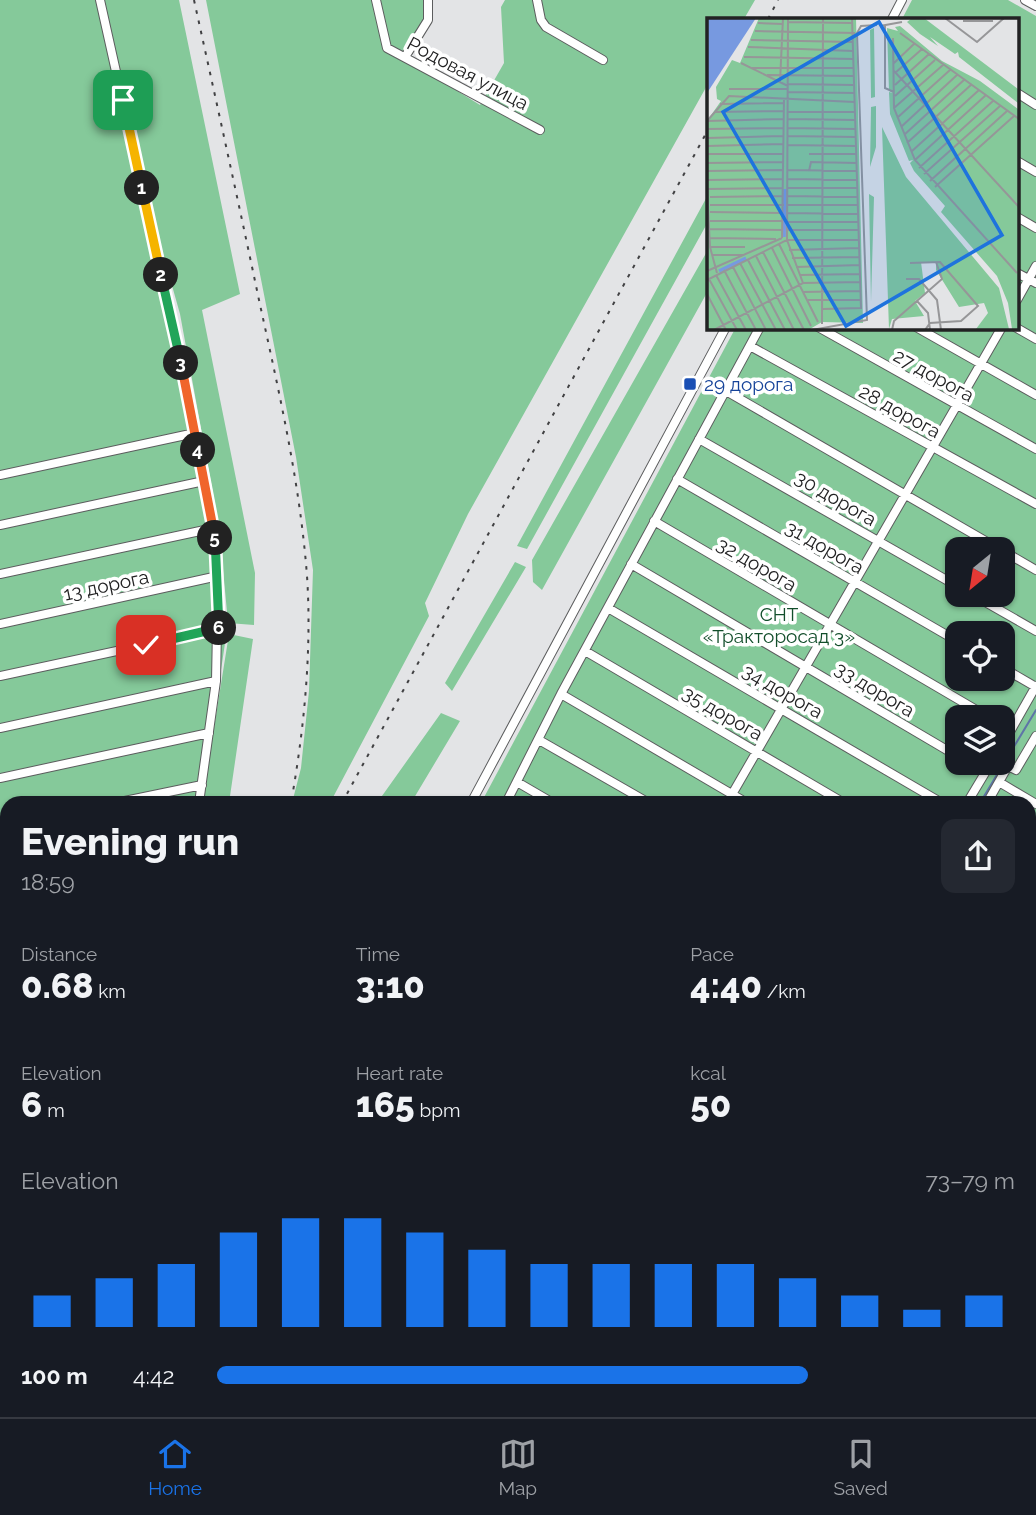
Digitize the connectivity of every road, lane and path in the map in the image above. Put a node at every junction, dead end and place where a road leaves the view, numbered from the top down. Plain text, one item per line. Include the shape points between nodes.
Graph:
1 (100, 0) edge
2 (376, 0) edge
3 (428, 0) edge
4 (537, 0) edge
5 (902, 0) edge
6 (1025, 0) edge
7 (1036, 6) edge
8 (893, 18) edge
9 (405, 57) junction
10 (603, 60) dead end
11 (1018, 94) edge
12 (1036, 105) edge
13 (540, 130) dead end
14 (1018, 162) edge
15 (1036, 172) edge
16 (1018, 218) edge
17 (1036, 228) edge
18 (1036, 266) edge
19 (1032, 281) edge
20 (1018, 299) edge
21 (725, 329) edge
22 (759, 329) edge
23 (822, 329) edge
24 (920, 329) edge
25 (1001, 329) edge
26 (1018, 329) edge
27 (1036, 339) edge
28 (750, 346) junction
29 (981, 364) junction
30 (726, 391) junction
31 (1036, 395) edge
32 (957, 406) junction
33 (195, 433) junction
34 (699, 439) junction
35 (933, 447) junction
36 (1036, 449) edge
37 (0, 475) edge
38 (677, 479) junction
39 (204, 481) junction
40 (906, 494) junction
41 (1036, 504) edge
42 (654, 522) junction
43 (0, 525) edge
44 (214, 528) junction
45 (980, 537) edge
46 (880, 541) junction
47 (1015, 558) edge
48 (631, 564) junction
49 (1036, 570) edge
50 (0, 574) edge
51 (218, 576) junction
52 (945, 579) edge
53 (856, 583) junction
54 (995, 607) edge
55 (608, 608) junction
56 (0, 624) edge
57 (831, 625) junction
58 (219, 629) junction
59 (1036, 631) edge
60 (945, 635) edge
61 (585, 651) junction
62 (806, 666) junction
63 (1015, 675) edge
64 (0, 676) edge
65 (216, 681) junction
66 (1036, 686) edge
67 (561, 694) junction
68 (968, 705) edge
69 (781, 708) junction
70 (1015, 723) edge
71 (0, 728) edge
72 (209, 733) junction
73 (1036, 736) edge
74 (539, 740) junction
75 (1033, 746) edge
76 (945, 749) edge
77 (757, 751) junction
78 (984, 775) edge
79 (0, 778) edge
80 (517, 782) junction
81 (999, 782) junction
82 (202, 785) junction
83 (732, 795) joint
84 (149, 796) edge
85 (200, 796) edge
86 (475, 796) edge
87 (510, 796) edge
88 (541, 796) edge
89 (637, 796) edge
90 (833, 796) edge
91 (930, 796) edge
92 (971, 796) edge
93 (992, 796) edge
94 (1023, 796) edge

1 - 33 street
2 - 9 street, Родовая улица via 387,48
3 - 9 street via 428,20
4 - 10 street via 546,27
5 - 8 street
6 - 7 street
9 - 13 street, Родовая улица
11 - 12 street
14 - 15 street
16 - 17 street
18 - 19 street
19 - 20 street
21 - 86 street
22 - 28 street
23 - 32 street, 27 дорога
24 - 29 street
25 - 29 street
26 - 27 street
28 - 30 street
28 - 35 street, 28 дорога
29 - 31 street
29 - 32 street
30 - 34 street
30 - 40 street
32 - 35 street
32 - 36 street, 27 дорога
33 - 37 street
33 - 39 street
34 - 38 street
34 - 46 street, 30 дорога
35 - 40 street
35 - 41 street, 28 дорога
38 - 42 street
38 - 53 street, 31 дорога
39 - 43 street
39 - 44 street
40 - 45 street
40 - 46 street
42 - 48 street
42 - 57 street, 32 дорога
44 - 50 street
44 - 51 street
46 - 52 street, 30 дорога
46 - 53 street
47 - 49 street
48 - 55 street
48 - 62 street, 33 дорога
51 - 56 street, 13 дорога
51 - 58 street
53 - 57 street
53 - 60 street, 31 дорога
54 - 59 street
55 - 61 street
55 - 69 street, 34 дорога
57 - 62 street
57 - 68 street, 32 дорога
58 - 64 street
58 - 65 street
61 - 67 street
61 - 77 street, 35 дорога
62 - 69 street
62 - 76 street, 33 дорога
63 - 66 street
65 - 71 street
65 - 72 street
66 - 70 street
67 - 74 street
67 - 83 street
69 - 77 street
69 - 91 street, 34 дорога
72 - 79 street
72 - 82 street
73 - 75 street
74 - 80 street
74 - 89 street
75 - 81 street via 1016,770 1008,766
77 - 83 street
77 - 90 street, 35 дорога
78 - 92 street
80 - 87 street
80 - 88 street
81 - 93 street
81 - 94 street
82 - 84 street
82 - 85 street

